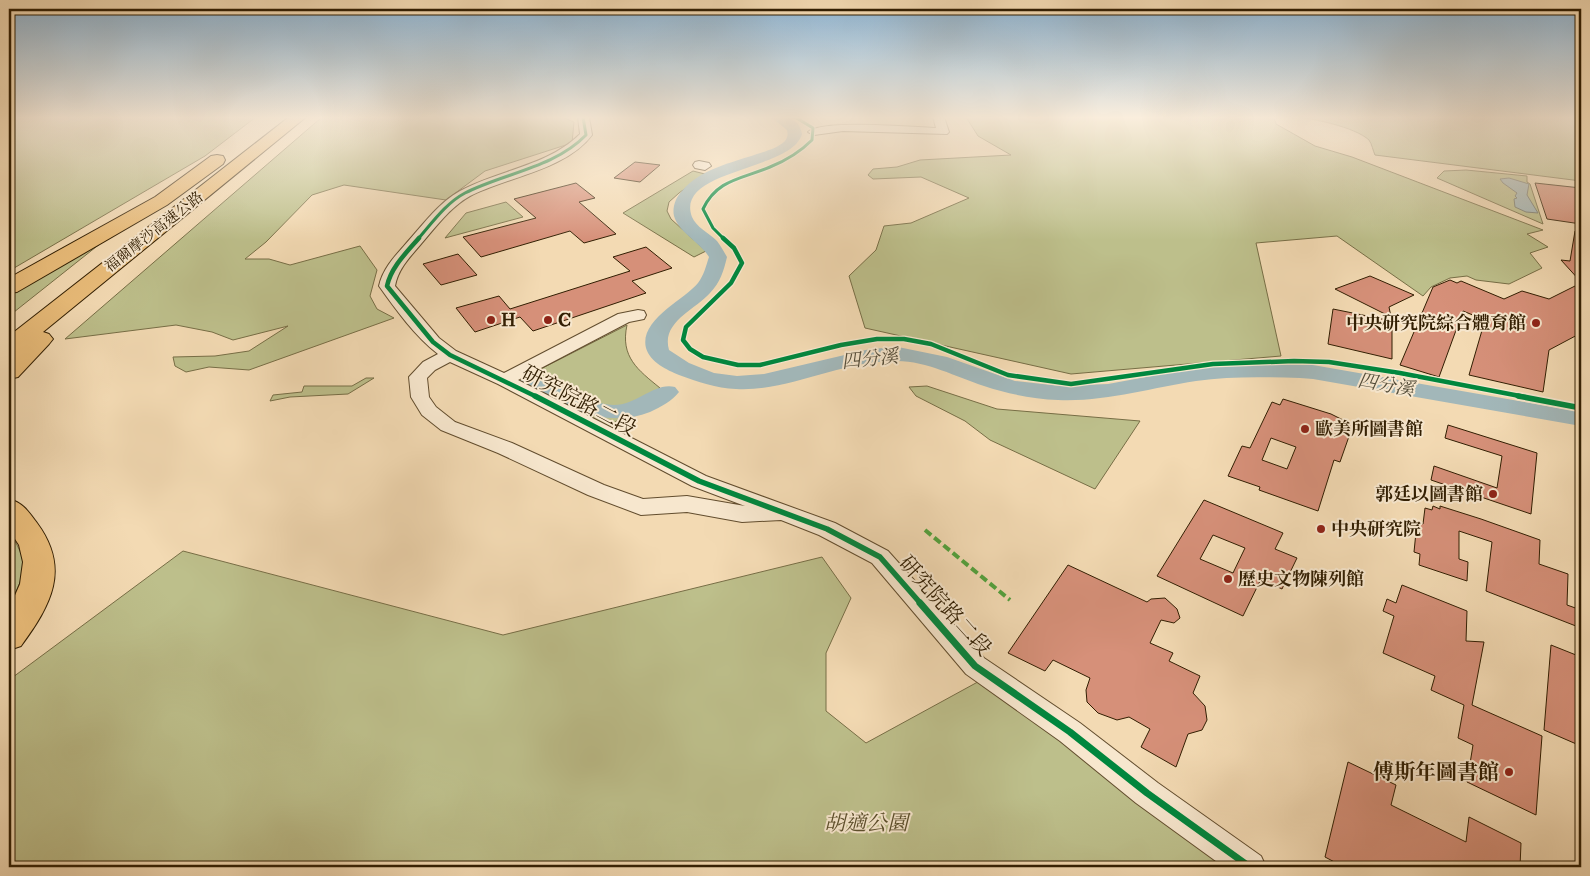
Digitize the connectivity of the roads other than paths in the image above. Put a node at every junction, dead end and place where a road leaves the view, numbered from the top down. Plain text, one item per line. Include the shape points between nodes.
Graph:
1 (221, 158) edge
2 (228, 158) edge
3 (247, 158) edge
4 (552, 158) edge
5 (141, 242) junction
6 (9, 287) edge
7 (638, 315) dead end
8 (9, 327) edge
9 (9, 348) edge
10 (450, 355) junction
11 (9, 372) edge
12 (504, 380) junction
13 (9, 509) edge
14 (786, 513) junction
15 (9, 636) edge
16 (1250, 867) edge

1 - 6 highway via 121,225
2 - 8 highway, 福爾摩沙高速公路
3 - 5 highway, 福爾摩沙高速公路
4 - 10 street via 464,194 415,242 389,275 387,286 396,299 433,342
5 - 9 highway, 福爾摩沙高速公路
5 - 11 highway
7 - 12 street via 624,318
10 - 12 street, 研究院路二段
10 - 14 street, 研究院路二段 via 428,366 418,377 420,397 429,411 448,426 641,507 687,504 742,514
12 - 14 street, 研究院路二段 via 699,480
13 - 15 highway via 38,552 39,575 30,600
14 - 16 street, 研究院路二段 via 827,529 880,557 975,666 1070,732 1147,793

